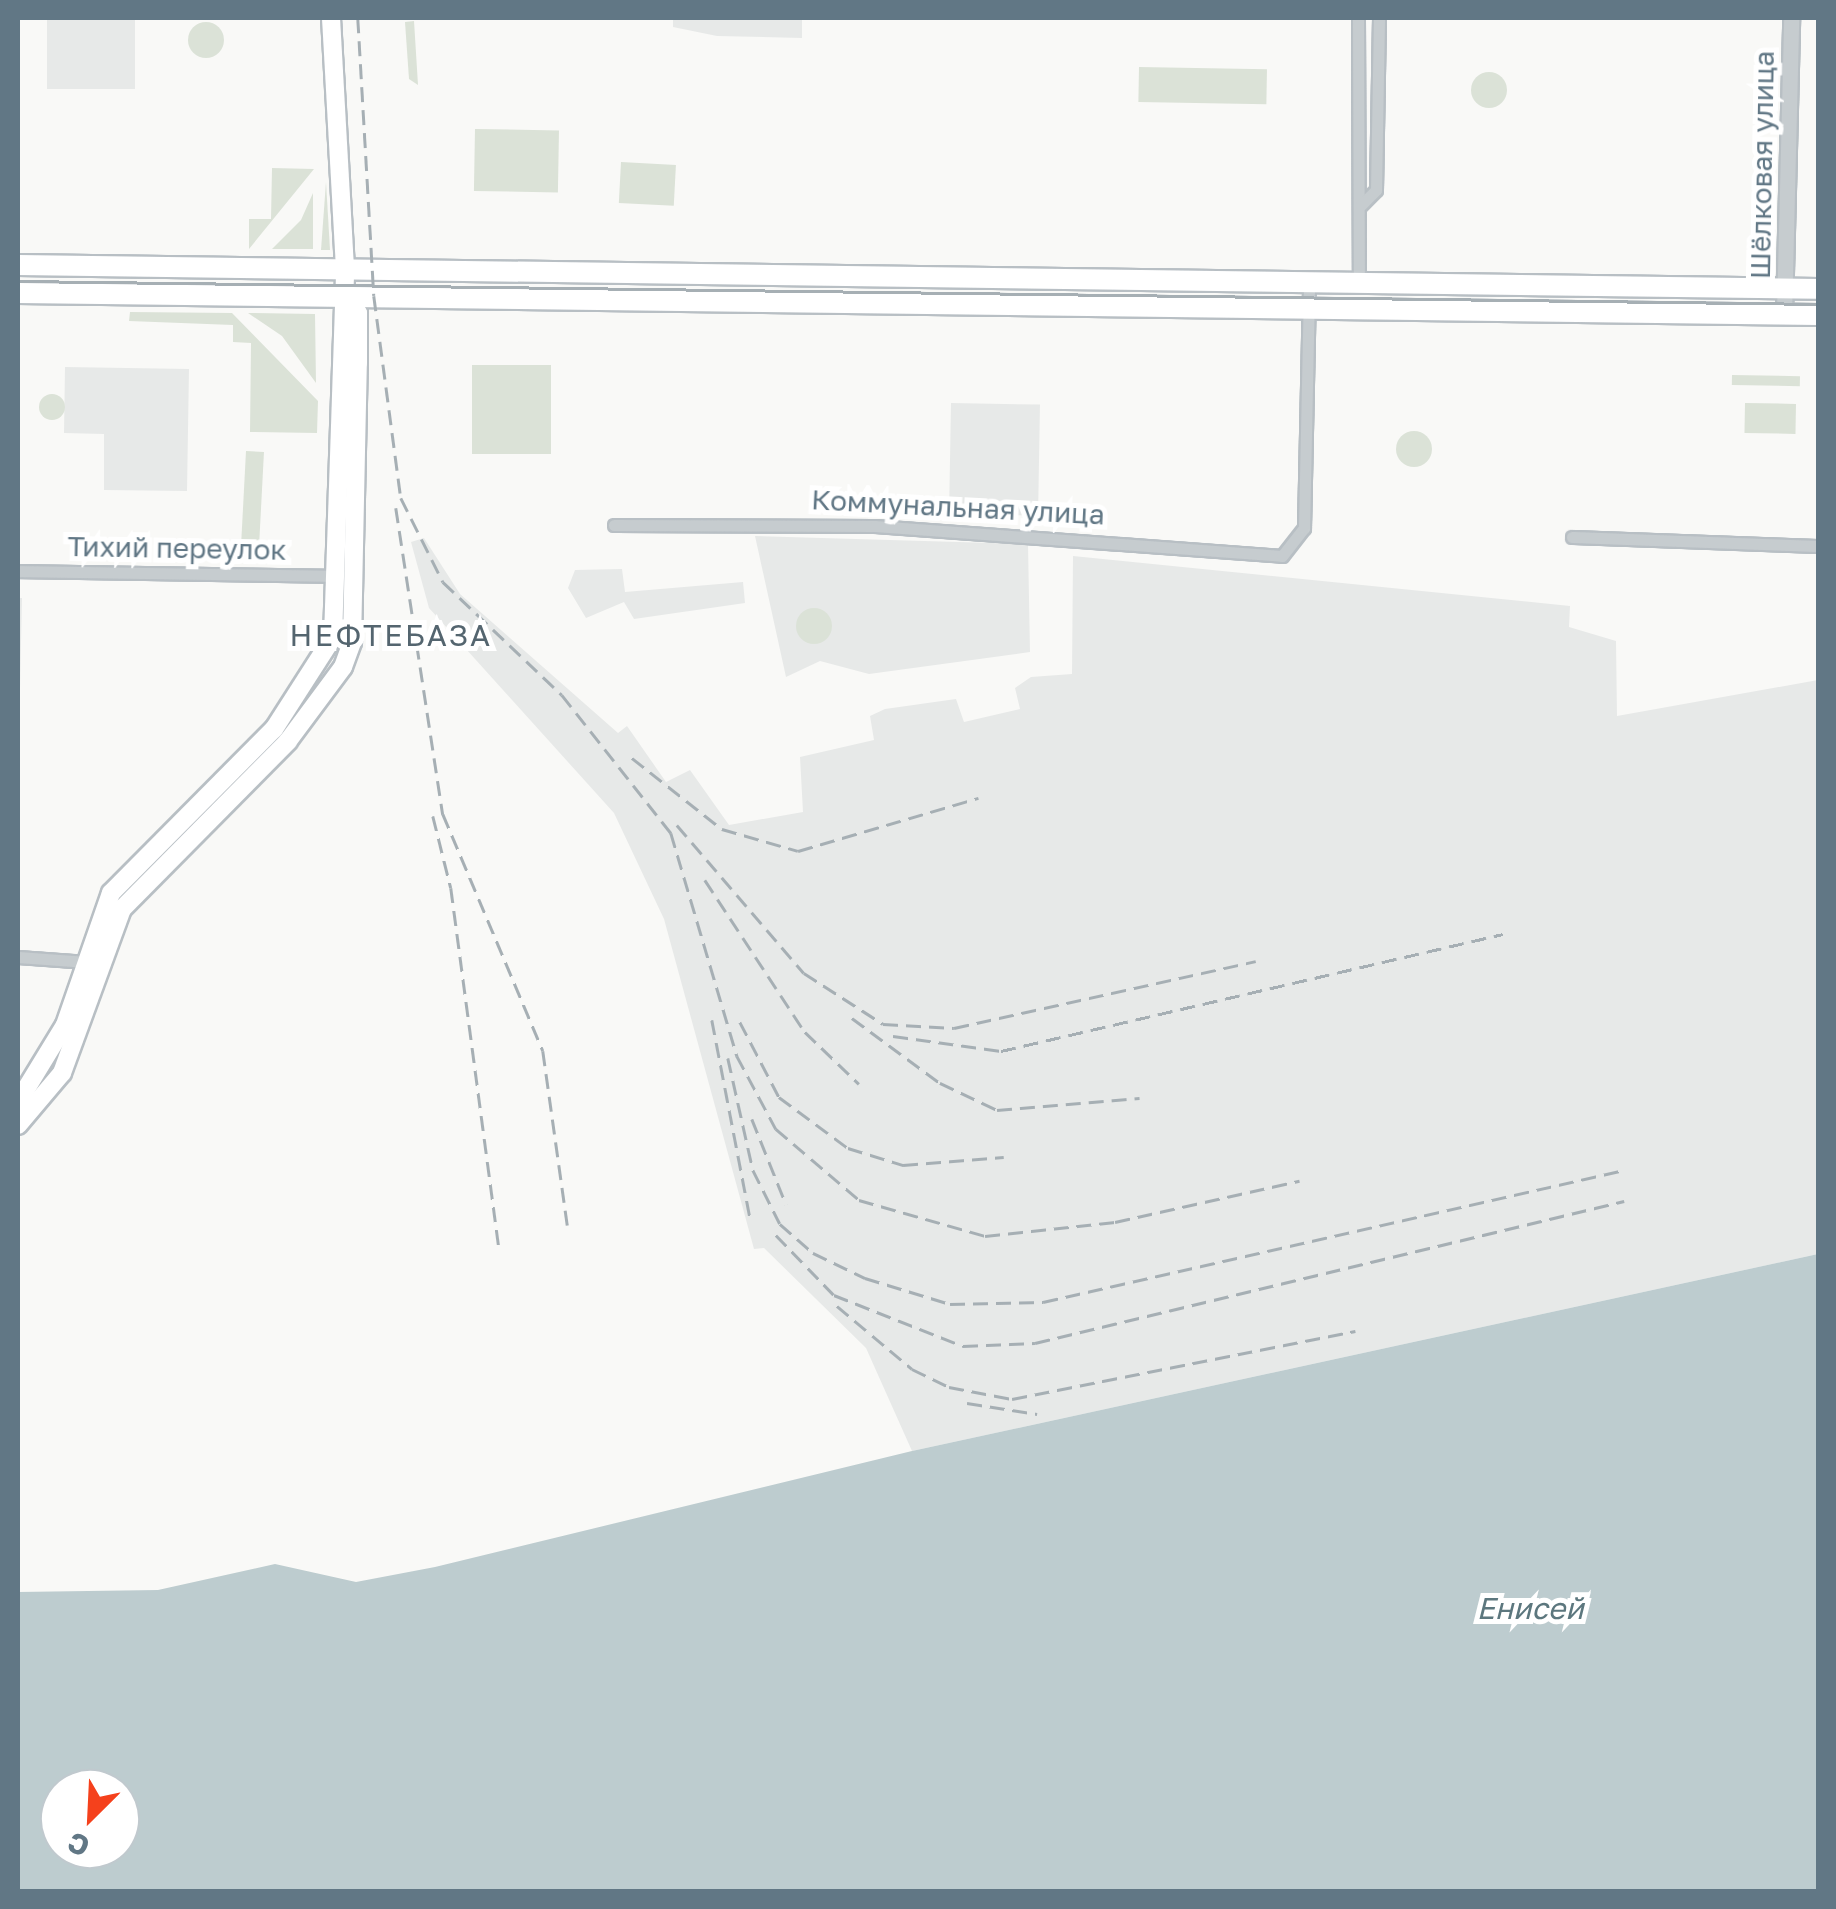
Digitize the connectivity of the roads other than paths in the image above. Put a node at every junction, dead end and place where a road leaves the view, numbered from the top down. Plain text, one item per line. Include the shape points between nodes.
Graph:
1 (331, 18) edge
2 (1358, 18) edge
3 (1378, 18) edge
4 (1791, 18) edge
5 (1360, 205) junction
6 (18, 265) edge
7 (345, 270) junction
8 (1310, 280) junction
9 (1359, 280) junction
10 (1784, 289) junction
11 (1818, 289) edge
12 (18, 293) edge
13 (346, 296) junction
14 (1308, 306) junction
15 (1784, 314) junction
16 (1818, 315) edge
17 (614, 525) dead end
18 (1572, 537) dead end
19 (1818, 546) edge
20 (18, 571) edge
21 (344, 576) junction
22 (18, 957) edge
23 (87, 962) junction
24 (63, 1050) junction
25 (18, 1102) edge
26 (18, 1125) edge

1 - 7 main road
2 - 5 street
3 - 5 street via 1376,190
4 - 10 street, Шёлковая улица
5 - 9 street
6 - 7 highway
7 - 8 highway
7 - 13 main road
8 - 9 highway
8 - 14 street
9 - 10 highway
10 - 11 highway
10 - 15 street, Шёлковая улица
12 - 13 highway
13 - 14 highway
13 - 21 main road
14 - 15 highway
14 - 17 street, Коммунальная улица via 1296,546 1282,556 876,526
15 - 16 highway
18 - 19 street
20 - 21 street, Тихий переулок
21 - 23 main road via 333,637 300,697 132,866 105,905
21 - 24 main road via 343,668 288,742 122,909
22 - 23 street
23 - 24 main road
24 - 25 main road
24 - 26 main road via 46,1100

